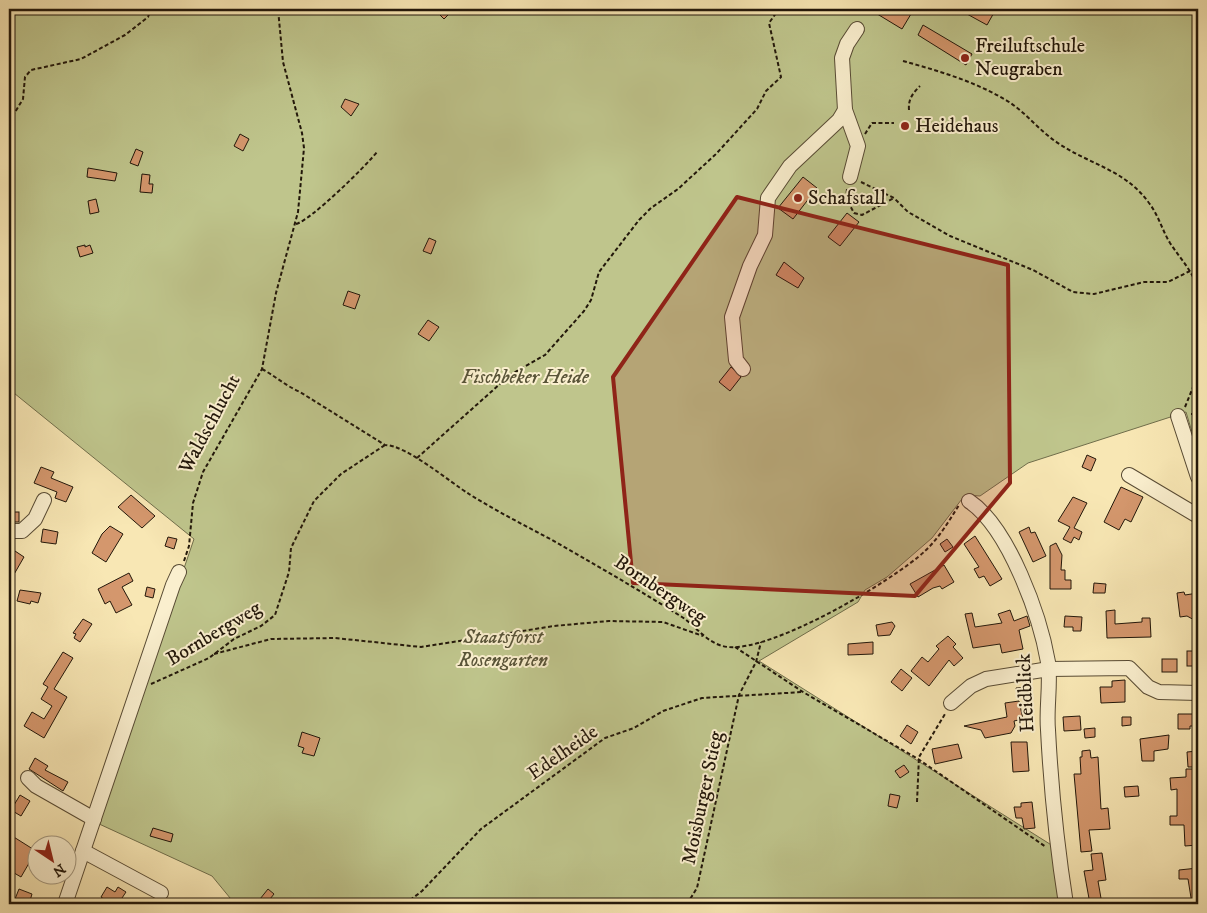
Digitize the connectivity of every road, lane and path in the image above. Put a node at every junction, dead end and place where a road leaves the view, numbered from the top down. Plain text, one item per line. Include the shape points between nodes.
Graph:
1 (151, 9) edge
2 (278, 9) edge
3 (779, 9) edge
4 (857, 30) dead end
5 (903, 61) dead end
6 (920, 86) dead end
7 (845, 110) junction
8 (909, 110) dead end
9 (9, 122) edge
10 (894, 123) dead end
11 (858, 146) junction
12 (377, 152) dead end
13 (850, 177) junction
14 (894, 198) junction
15 (296, 224) junction
16 (1190, 271) junction
17 (1198, 292) edge
18 (1198, 357) edge
19 (1198, 367) edge
20 (262, 368) junction
21 (743, 369) dead end
22 (1198, 375) edge
23 (1180, 413) joint
24 (385, 446) junction
25 (417, 458) junction
26 (1129, 475) dead end
27 (1198, 477) edge
28 (44, 500) dead end
29 (969, 501) joint
30 (1198, 516) edge
31 (9, 532) edge
32 (179, 572) joint
33 (704, 636) junction
34 (761, 642) junction
35 (735, 647) junction
36 (214, 654) junction
37 (756, 662) junction
38 (1049, 670) junction
39 (138, 690) junction
40 (803, 692) junction
41 (1198, 693) edge
42 (739, 695) junction
43 (951, 703) joint
44 (918, 759) junction
45 (28, 778) dead end
46 (916, 802) dead end
47 (94, 819) junction
48 (83, 851) junction
49 (1059, 861) junction
50 (161, 892) dead end
51 (64, 904) edge
52 (405, 904) edge
53 (687, 904) edge
54 (1066, 904) edge

1 - 9 path via 148,16 125,35 81,59 30,70 25,77 24,99
2 - 15 path, Waldschlucht via 283,62 304,148
3 - 25 path via 769,23 781,77 766,91 757,109 716,154 639,220 599,272 591,300 545,355 510,375
4 - 7 street via 842,58
5 - 16 path via 950,75 1009,103 1056,142 1131,182 1161,220 1165,234
6 - 8 path via 910,98
7 - 11 street
7 - 21 street via 840,120 790,166 768,198 765,235 732,318 736,360
10 - 11 path via 872,123
11 - 13 street
12 - 15 path via 341,188
13 - 14 path
13 - 14 path via 846,198 854,213 862,215
14 - 16 path via 908,212 950,236 1033,270 1074,292 1094,294 1144,282 1168,282
15 - 20 path, Waldschlucht via 276,293
16 - 17 path via 1195,277
18 - 19 path
20 - 24 path, Bornbergweg
20 - 32 path, Waldschlucht via 204,472 193,503 187,553
22 - 23 path
23 - 27 street
24 - 25 path, Bornbergweg via 392,445
24 - 36 path, Bornbergweg via 341,474 314,501 291,548 289,572 275,615
25 - 33 path, Bornbergweg via 470,494 620,578 686,619
26 - 30 street
28 - 31 street via 35,519 22,531
29 - 34 path via 961,502 926,550 888,580 791,632
29 - 38 street, Heidblick via 997,531 1014,559 1038,621
32 - 39 street
33 - 35 path, Bornbergweg via 719,645
33 - 36 path via 663,622 609,621 554,626 422,647 335,638 272,639
34 - 35 path
34 - 37 path, Moisburger Stieg
35 - 37 path, Bornbergweg
36 - 39 path, Bornbergweg
37 - 40 path, Bornbergweg
37 - 42 path, Moisburger Stieg
38 - 41 street via 1129,668 1148,687 1159,692
38 - 43 street via 978,682
38 - 49 street, Heidblick via 1048,728
39 - 47 street
40 - 42 path, Edelheide
40 - 44 path, Bornbergweg
42 - 52 path, Edelheide via 702,698 663,711 634,728 605,738 480,829 422,891
42 - 53 path, Moisburger Stieg via 697,888
43 - 44 path
44 - 46 path
44 - 49 path, Bornbergweg via 1045,846
45 - 47 street via 36,786
47 - 48 street
48 - 50 street
48 - 51 street
49 - 54 street, Heidblick

